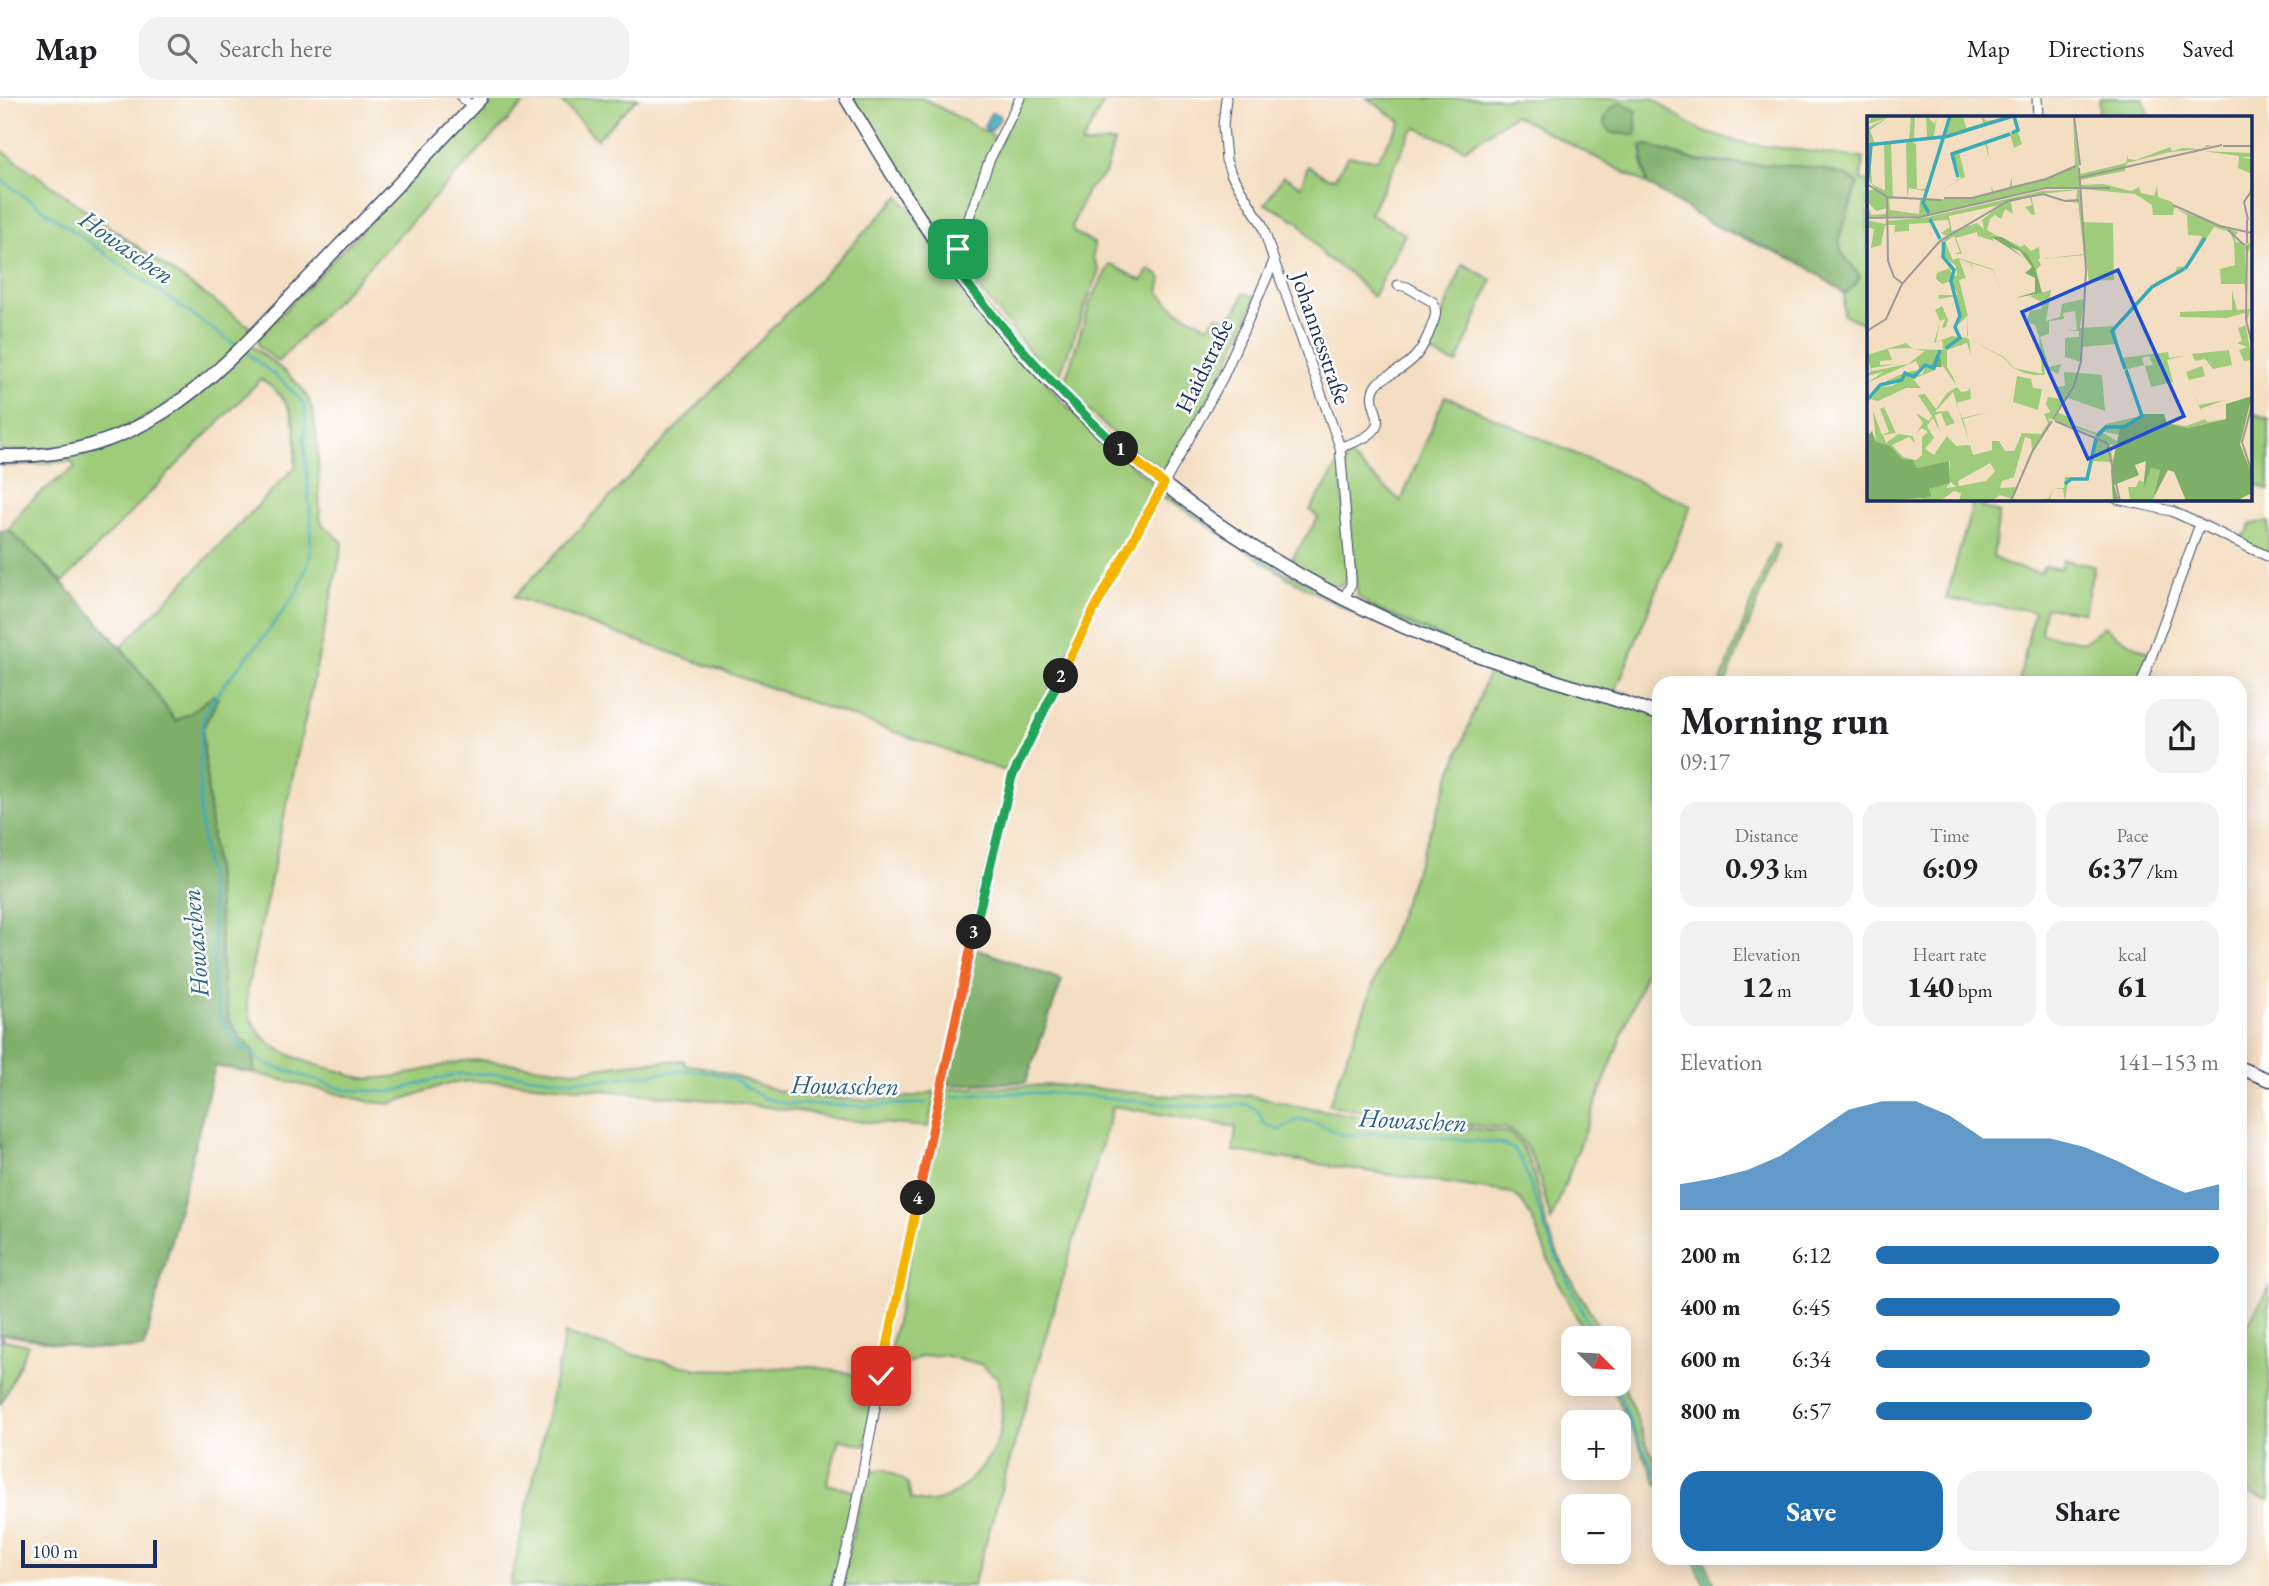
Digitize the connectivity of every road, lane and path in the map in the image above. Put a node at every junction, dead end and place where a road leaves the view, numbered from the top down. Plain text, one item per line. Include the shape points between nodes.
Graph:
1 (462, 98) edge
2 (846, 98) edge
3 (1020, 98) edge
4 (1226, 98) edge
5 (2037, 98) edge
6 (477, 103) edge
7 (2038, 116) edge
8 (948, 259) junction
9 (1274, 261) junction
10 (1398, 285) dead end
11 (1340, 447) junction
12 (0, 456) edge
13 (1164, 484) junction
14 (2122, 500) edge
15 (2200, 524) junction
16 (2269, 557) edge
17 (1344, 598) junction
18 (2144, 676) edge
19 (1652, 713) edge
20 (2247, 1071) edge
21 (2269, 1080) edge
22 (837, 1586) edge

1 - 6 street
2 - 8 street
3 - 8 street via 982,178 958,249
4 - 9 street, Johannesstraße via 1226,160 1262,224
5 - 7 street
6 - 12 street via 196,392 132,431 97,443 35,456
8 - 13 street via 1053,385
9 - 11 street, Johannesstraße
9 - 13 street, Haidstraße via 1223,377
10 - 11 street via 1433,302 1436,316 1415,358 1376,386 1376,428 1364,440
11 - 17 street, Johannesstraße via 1351,578
13 - 17 street via 1250,545
13 - 22 street, Haidstraße via 1094,610 1006,796
14 - 15 street via 2172,511
15 - 16 street
15 - 18 street
17 - 19 street via 1460,649
20 - 21 street

